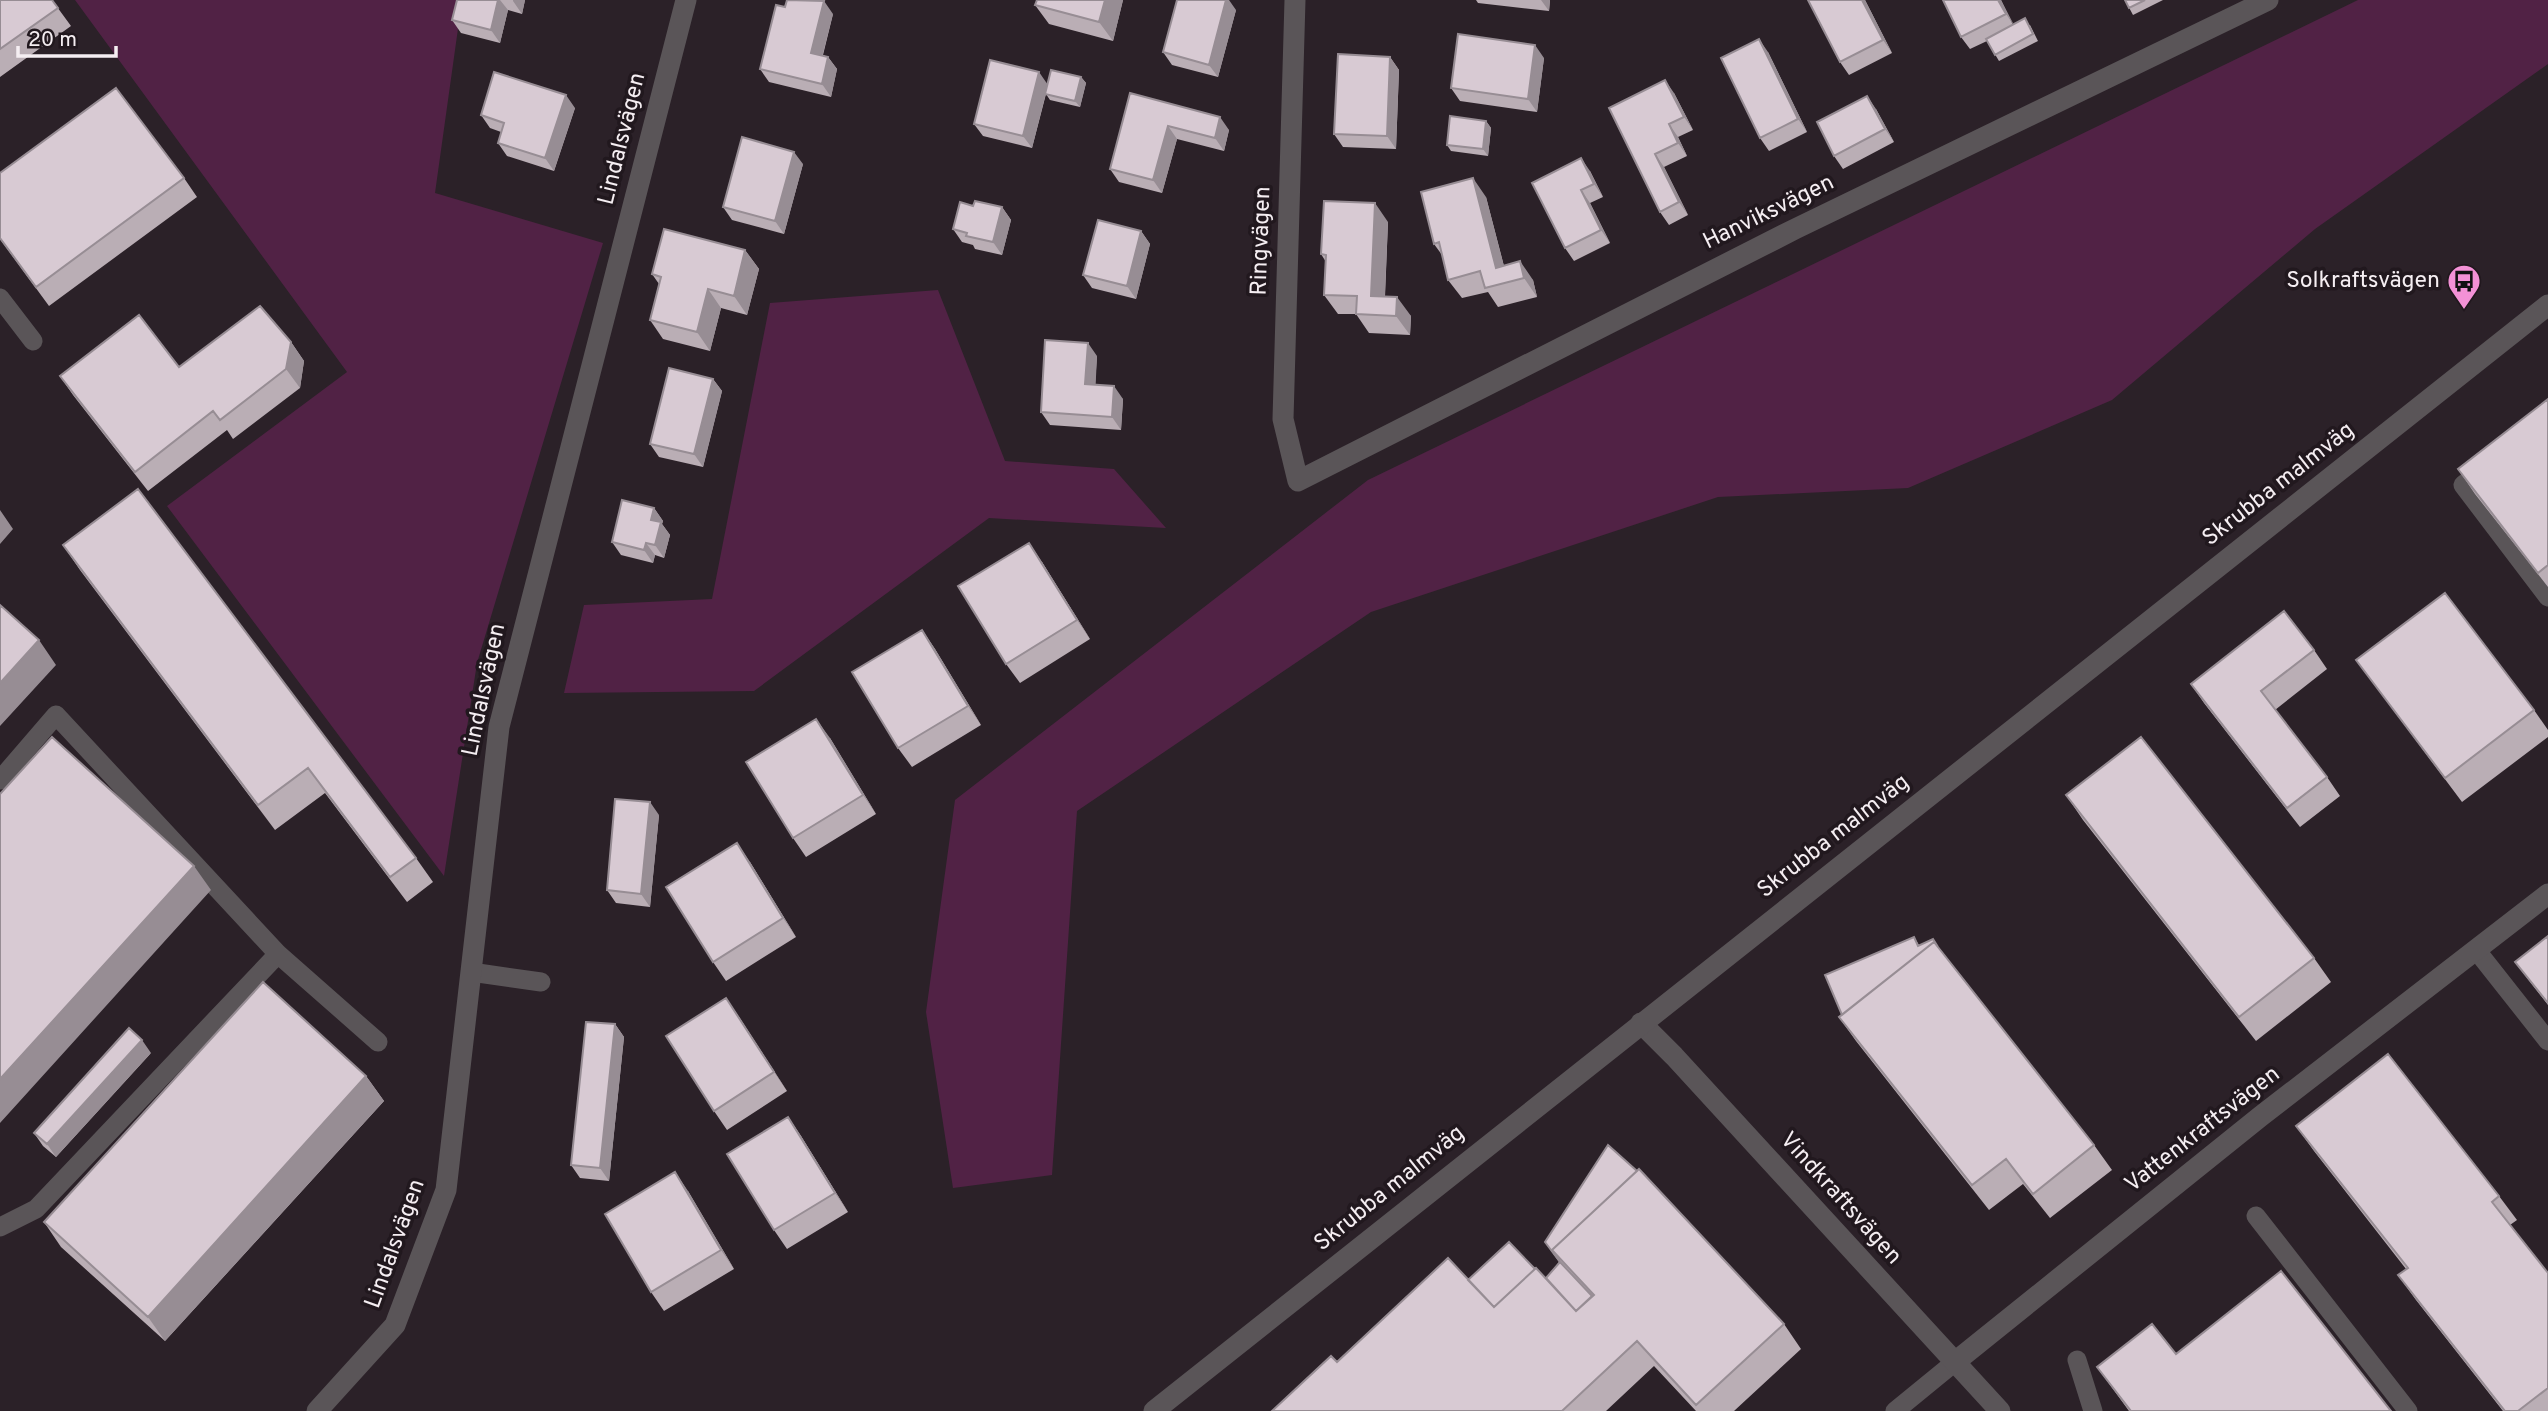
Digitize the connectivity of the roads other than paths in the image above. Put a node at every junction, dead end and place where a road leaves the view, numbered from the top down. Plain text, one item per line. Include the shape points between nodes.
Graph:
1 (686, 0) edge
2 (1295, 0) edge
3 (2268, 0) edge
4 (0, 298) edge
5 (2548, 305) edge
6 (33, 341) dead end
7 (2506, 451) edge
8 (1297, 481) joint
9 (2548, 597) edge
10 (0, 780) edge
11 (2548, 894) edge
12 (2477, 951) junction
13 (278, 954) junction
14 (471, 972) junction
15 (541, 982) dead end
16 (1641, 1023) junction
17 (2548, 1041) edge
18 (378, 1042) dead end
19 (2256, 1216) dead end
20 (0, 1227) edge
21 (2077, 1360) dead end
22 (1955, 1362) junction
23 (317, 1411) edge
24 (1154, 1411) edge
25 (1895, 1411) edge
26 (2000, 1411) edge
27 (2093, 1411) edge
28 (2408, 1411) edge

1 - 14 street, Lindalsvägen via 499,727
2 - 8 street, Ringvägen via 1283,419
3 - 8 street, Hanviksvägen via 1795,229
4 - 6 lane
5 - 16 street, Skrubba malmväg
7 - 9 lane via 2463,485
10 - 13 lane via 57,715
11 - 12 street, Vattenkraftsvägen
12 - 17 lane
12 - 22 street, Vattenkraftsvägen via 2261,1116
13 - 18 lane
13 - 20 lane via 36,1209
14 - 15 lane
14 - 23 street, Lindalsvägen via 446,1190 395,1325
16 - 22 street, Vindkraftsvägen
16 - 24 street, Skrubba malmväg
19 - 28 lane
21 - 27 lane
22 - 25 lane, Vattenkraftsvägen
22 - 26 street, Vindkraftsvägen

